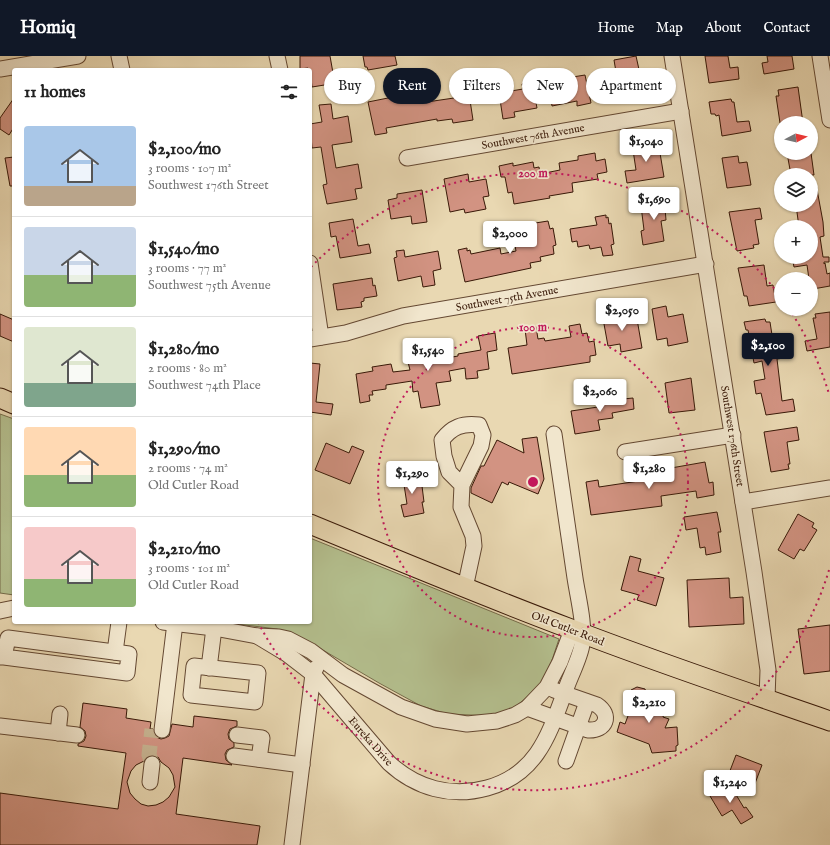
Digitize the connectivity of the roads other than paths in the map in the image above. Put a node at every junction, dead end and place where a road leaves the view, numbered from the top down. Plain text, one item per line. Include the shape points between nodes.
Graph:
1 (78, 56) edge
2 (120, 56) edge
3 (277, 56) edge
4 (672, 56) edge
5 (820, 56) edge
6 (122, 68) edge
7 (280, 68) edge
8 (0, 69) edge
9 (682, 111) junction
10 (830, 120) edge
11 (407, 158) dead end
12 (706, 264) junction
13 (312, 288) edge
14 (316, 338) edge
15 (0, 398) edge
16 (12, 403) edge
17 (554, 434) dead end
18 (733, 435) junction
19 (625, 452) dead end
20 (462, 484) dead end
21 (830, 488) edge
22 (743, 502) junction
23 (312, 525) edge
24 (464, 588) junction
25 (0, 600) edge
26 (12, 602) edge
27 (12, 608) edge
28 (0, 611) edge
29 (119, 624) edge
30 (168, 624) edge
31 (177, 624) edge
32 (214, 628) junction
33 (577, 632) junction
34 (256, 636) junction
35 (115, 652) junction
36 (2, 657) edge
37 (321, 658) junction
38 (209, 668) dead end
39 (313, 674) junction
40 (547, 687) junction
41 (564, 694) junction
42 (767, 699) junction
43 (587, 702) junction
44 (527, 708) junction
45 (60, 714) dead end
46 (555, 719) junction
47 (830, 721) edge
48 (0, 726) edge
49 (578, 727) junction
50 (157, 730) tunnel mouth
51 (58, 732) junction
52 (77, 735) dead end
53 (237, 735) dead end
54 (234, 756) dead end
55 (259, 759) junction
56 (153, 761) tunnel mouth
57 (566, 761) dead end
58 (302, 764) junction
59 (150, 782) dead end
60 (292, 845) edge

1 - 8 street
2 - 6 street
3 - 7 street
4 - 9 street, Southwest 176th Street
5 - 10 street
9 - 11 street, Southwest 76th Avenue
9 - 12 street, Southwest 176th Street
12 - 14 street, Southwest 75th Avenue via 402,316
12 - 18 street, Southwest 176th Street
13 - 14 street
15 - 16 main road
17 - 33 street
18 - 19 street
18 - 22 street, Southwest 176th Street
20 - 24 street via 461,507 473,536 474,546
21 - 22 street
22 - 42 street, Southwest 176th Street via 768,670
23 - 24 main road, Old Cutler Road
24 - 33 main road, Old Cutler Road
25 - 26 street
27 - 28 street
29 - 35 street
30 - 50 street
31 - 32 street, Eureka Drive
32 - 34 street, Eureka Drive
32 - 38 street
33 - 40 street, Eureka Drive
33 - 41 street, Eureka Drive via 582,645
33 - 42 main road, Old Cutler Road
34 - 37 street, Eureka Drive via 288,639
34 - 39 street, Eureka Drive
35 - 36 street via 8,638
35 - 36 street via 129,654 127,673
37 - 39 street
37 - 44 street, Eureka Drive via 343,675 401,707 435,720 458,724 488,722 506,718
39 - 46 street, Eureka Drive via 397,770 416,782 444,791 479,790 514,775 538,754
39 - 58 street
40 - 41 street
40 - 44 street, Eureka Drive
41 - 43 street
41 - 46 street, Eureka Drive
42 - 47 main road, Old Cutler Road
43 - 49 street
43 - 49 street via 601,708 605,717 604,723 593,730
44 - 46 street
45 - 51 street
46 - 49 street
48 - 51 street
49 - 57 street
51 - 52 street
53 - 55 street via 262,738
54 - 55 street
55 - 58 street
56 - 59 street
58 - 60 street

